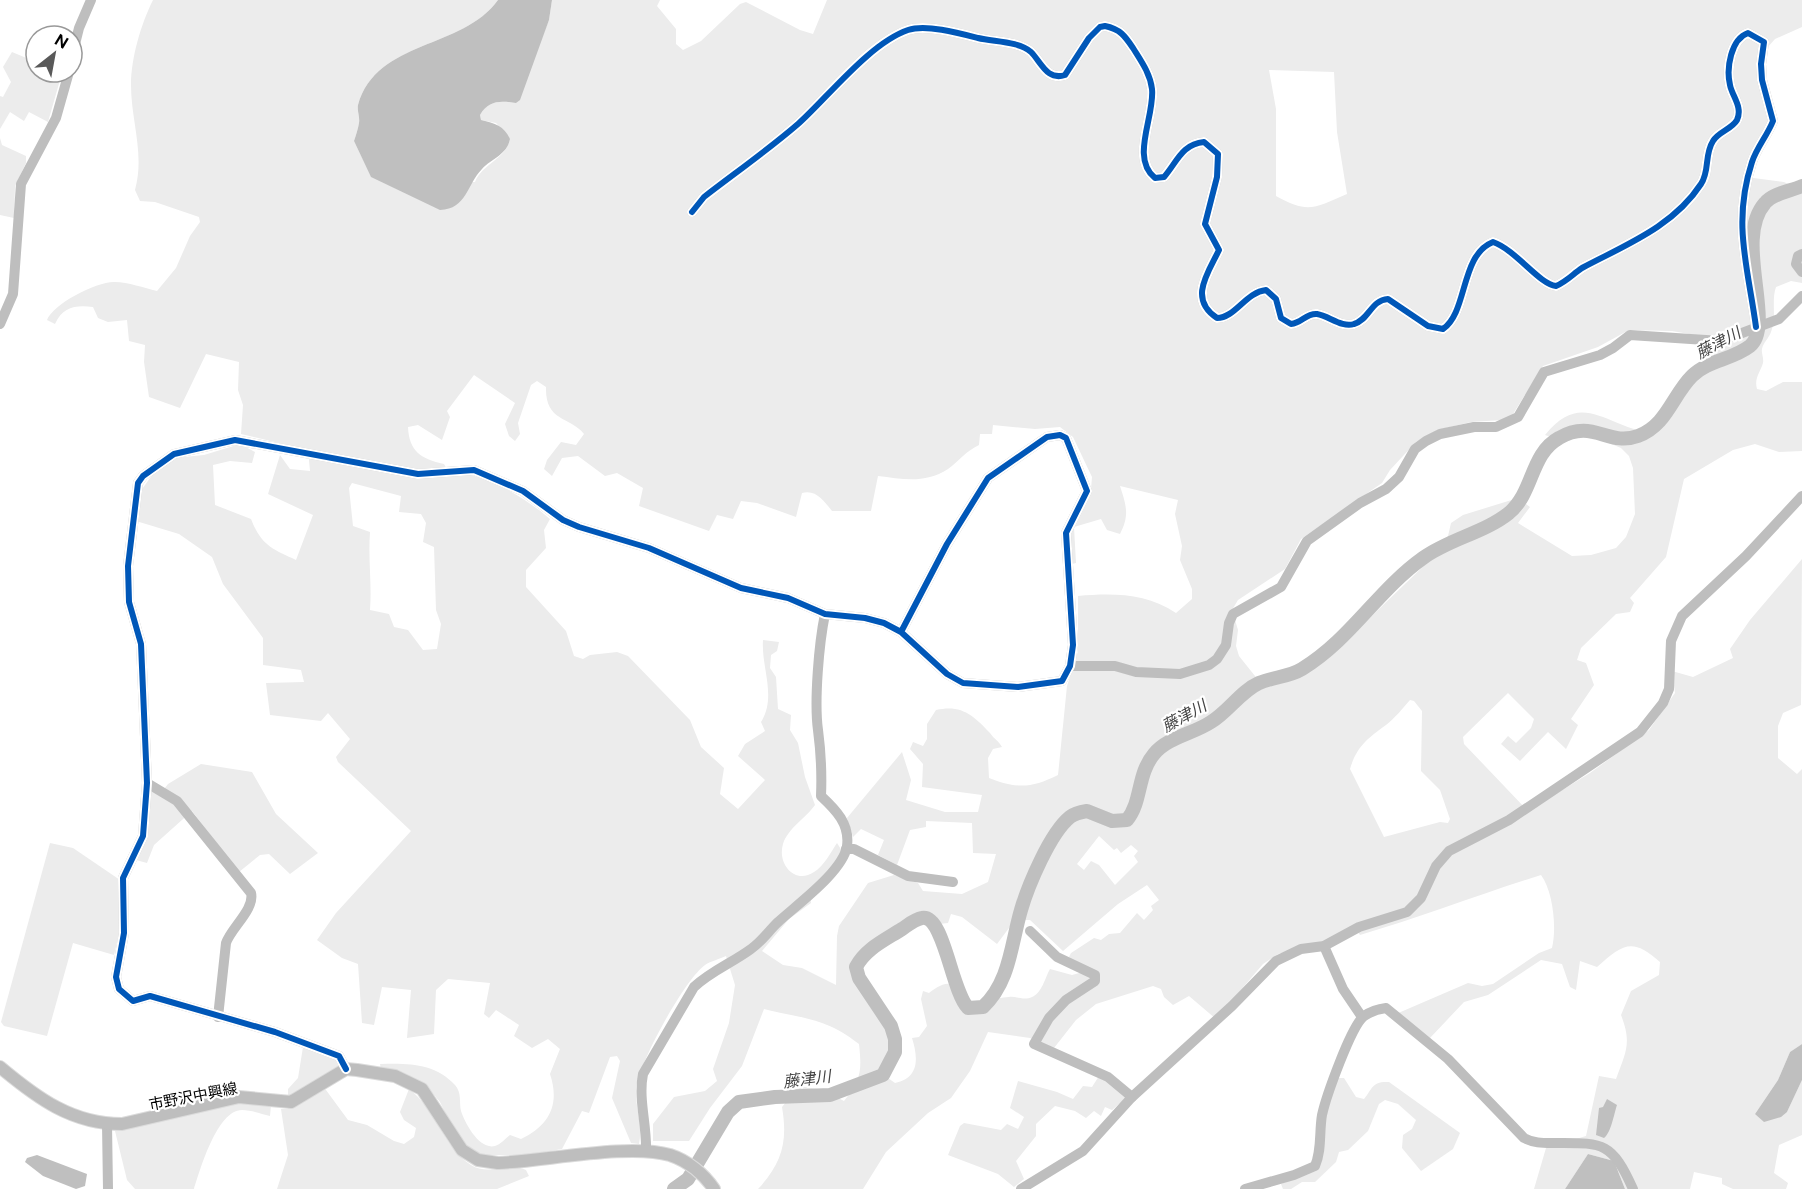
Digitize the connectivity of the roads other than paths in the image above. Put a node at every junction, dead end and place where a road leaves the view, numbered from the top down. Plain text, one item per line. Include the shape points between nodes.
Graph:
1 (91, 0) edge
2 (81, 24) edge
3 (66, 84) edge
4 (692, 212) dead end
5 (1802, 254) edge
6 (1802, 272) edge
7 (1802, 296) edge
8 (0, 324) edge
9 (1756, 327) junction
10 (1802, 496) edge
11 (825, 614) junction
12 (901, 632) junction
13 (1070, 666) junction
14 (147, 783) junction
15 (846, 849) junction
16 (953, 882) dead end
17 (1030, 931) dead end
18 (1324, 946) junction
19 (218, 1017) junction
20 (1362, 1017) junction
21 (0, 1067) edge
22 (346, 1070) junction
23 (1132, 1097) junction
24 (107, 1124) junction
25 (646, 1151) junction
26 (710, 1184) edge
27 (108, 1189) edge
28 (1021, 1189) edge
29 (1245, 1189) edge
30 (1633, 1189) edge

1 - 2 street
3 - 8 street via 56,118 21,184 14,286
4 - 9 street via 704,197 797,125 876,49 909,30 929,26 1022,46 1046,71 1060,76 1065,75 1095,31 1105,26 1124,34 1148,71 1152,93 1145,161 1150,174 1164,177 1180,154 1197,142 1204,142 1218,154 1217,177 1205,224 1219,250 1201,291 1202,302 1210,314 1225,317 1254,293 1266,290 1276,299 1281,318 1291,324 1315,314 1344,325 1353,324 1362,320 1373,305 1388,298 1428,326 1443,329 1486,245 1499,244 1545,282 1556,286 1644,237 1681,209 1707,174 1713,140 1736,122 1739,112 1728,68 1737,42 1748,33 1764,42 1762,80 1773,122 1752,161 1740,219
5 - 6 street via 1796,264
7 - 9 street via 1779,319
9 - 13 street via 1709,342 1630,335 1600,355 1544,372 1518,417 1496,427 1474,427 1426,441 1415,449 1399,477 1386,489 1360,502 1307,541 1281,587 1233,614 1226,645 1209,665 1180,674 1136,672 1115,666
10 - 18 street via 1682,616 1671,641 1669,689 1640,732 1509,820 1449,850 1436,866 1421,898 1407,912 1359,927
11 - 12 street via 865,618
11 - 14 street via 788,598 741,588 649,548 579,527 523,490 474,470 418,474 235,440 174,454 138,483 128,566 129,602 141,644
11 - 15 street via 819,648 817,729 822,758 821,796 837,810 844,823
12 - 13 street via 946,674 971,685 1018,687 1062,681
12 - 13 street via 942,552 988,478 1047,437 1060,435 1070,446 1087,491 1066,533 1073,645
14 - 19 street via 177,801 251,893 250,904 226,943
14 - 19 street via 143,836 123,878 119,989 133,1001 150,996
15 - 16 street via 854,849 908,876
15 - 25 street via 837,866 753,948 705,976 694,987 643,1074
17 - 23 street via 1057,957 1095,975 1095,981 1066,1000 1049,1018 1034,1044 1108,1077
18 - 20 street via 1343,989
18 - 23 street via 1301,949 1268,967 1232,1006
19 - 22 street via 275,1032 339,1056
20 - 29 street via 1343,1054 1322,1115 1315,1166
20 - 30 street via 1386,1008 1448,1059 1528,1141 1586,1143 1607,1148 1616,1156
21 - 24 main road, 市野沢中興線 via 48,1105
22 - 24 main road, 市野沢中興線 via 291,1102 239,1097 122,1124
22 - 25 main road via 394,1076 422,1089 454,1141 470,1155 488,1163
23 - 28 street via 1083,1151
24 - 27 street
25 - 26 main road via 680,1160

